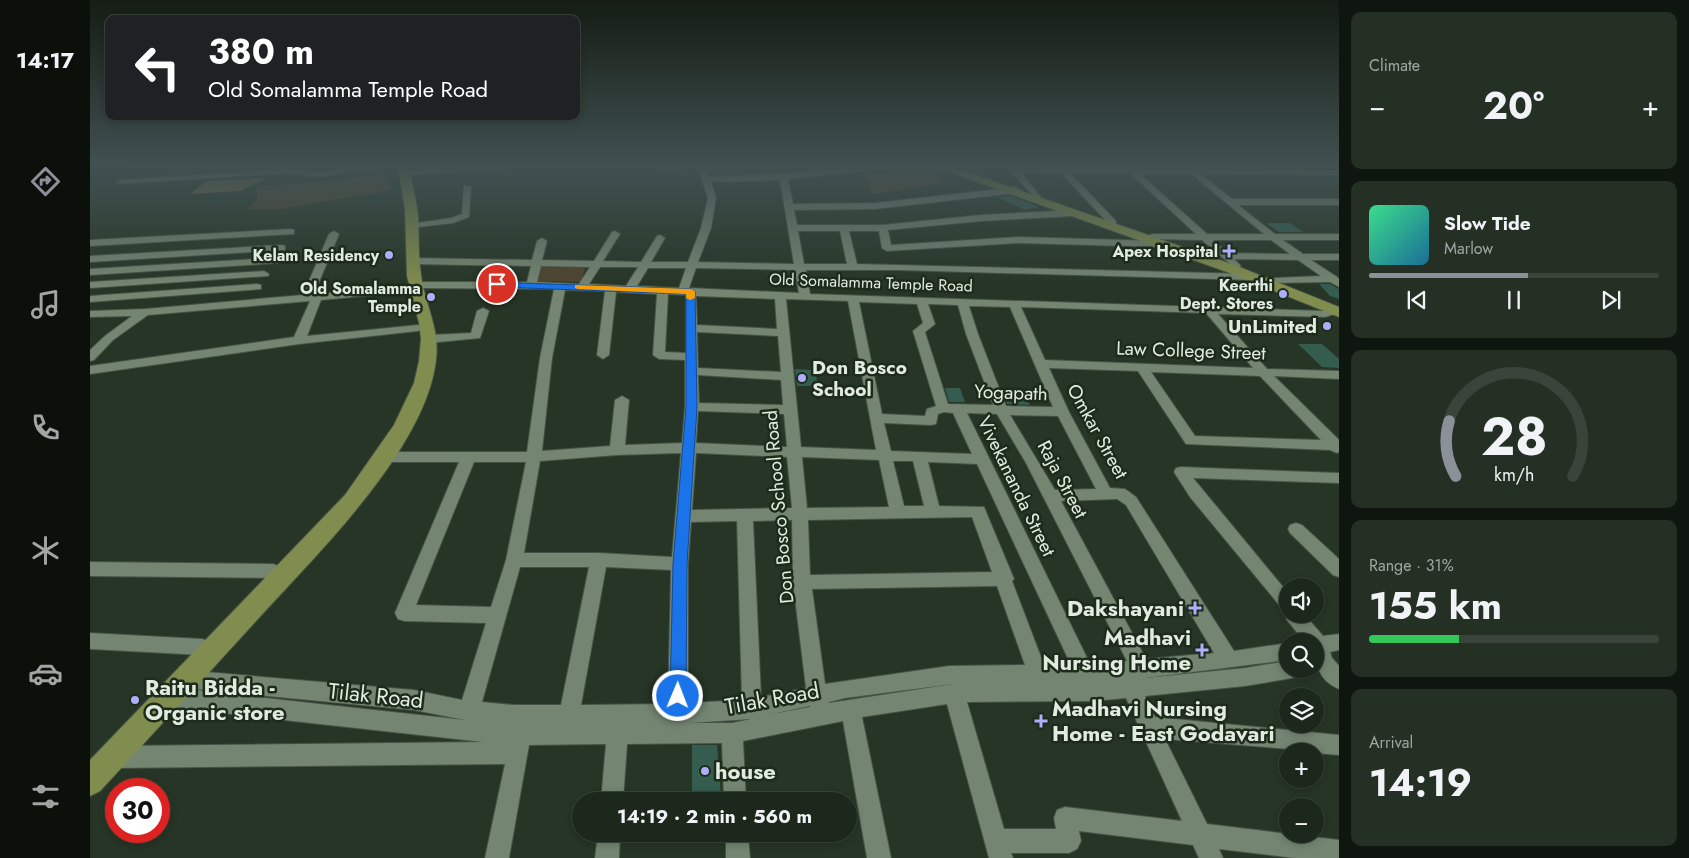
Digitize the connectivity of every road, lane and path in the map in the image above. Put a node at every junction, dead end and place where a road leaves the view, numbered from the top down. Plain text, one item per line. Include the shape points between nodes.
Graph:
1 (404, 206) edge
2 (408, 206) edge
3 (466, 206) edge
4 (710, 206) edge
5 (872, 206) edge
6 (1052, 206) edge
7 (1061, 206) edge
8 (1095, 206) edge
9 (1170, 206) edge
10 (1237, 206) edge
11 (789, 207) joint
12 (1073, 214) junction
13 (1111, 224) junction
14 (412, 226) junction
15 (793, 228) junction
16 (844, 228) junction
17 (883, 228) junction
18 (180, 230) dead end
19 (334, 234) dead end
20 (616, 234) dead end
21 (1203, 236) junction
22 (1273, 237) junction
23 (1339, 237) edge
24 (172, 238) junction
25 (660, 238) dead end
26 (1157, 240) junction
27 (542, 241) dead end
28 (90, 243) edge
29 (282, 248) junction
30 (155, 255) junction
31 (1227, 256) junction
32 (1299, 257) junction
33 (1339, 257) edge
34 (90, 259) edge
35 (274, 261) junction
36 (413, 261) junction
37 (466, 261) junction
38 (536, 263) junction
39 (596, 263) junction
40 (643, 264) junction
41 (692, 266) junction
42 (1236, 266) junction
43 (800, 267) junction
44 (853, 267) junction
45 (142, 269) junction
46 (90, 272) edge
47 (264, 274) junction
48 (1251, 277) junction
49 (1274, 281) junction
50 (1337, 281) edge
51 (128, 283) junction
52 (464, 284) junction
53 (90, 285) edge
54 (530, 285) junction
55 (560, 286) junction
56 (583, 286) junction
57 (257, 287) junction
58 (411, 288) junction
59 (611, 288) junction
60 (630, 289) junction
61 (663, 291) junction
62 (687, 291) junction
63 (780, 296) junction
64 (805, 296) junction
65 (114, 297) junction
66 (312, 297) junction
67 (853, 298) junction
68 (90, 299) edge
69 (921, 300) junction
70 (963, 302) junction
71 (249, 303) junction
72 (1014, 304) junction
73 (482, 311) dead end
74 (1210, 311) junction
75 (145, 312) junction
76 (94, 314) edge
77 (1338, 315) edge
78 (691, 328) junction
79 (784, 333) junction
80 (424, 334) junction
81 (299, 340) junction
82 (603, 355) dead end
83 (90, 357) edge
84 (691, 364) junction
85 (1041, 364) junction
86 (1142, 368) junction
87 (90, 370) edge
88 (1262, 371) junction
89 (1339, 375) edge
90 (787, 376) junction
91 (622, 400) dead end
92 (692, 407) junction
93 (950, 408) junction
94 (790, 410) junction
95 (1001, 410) junction
96 (1062, 412) junction
97 (876, 418) junction
98 (1337, 447) edge
99 (688, 448) junction
100 (617, 450) junction
101 (794, 453) junction
102 (385, 457) junction
103 (534, 457) junction
104 (886, 457) junction
105 (919, 457) junction
106 (468, 459) junction
107 (983, 459) junction
108 (1339, 478) edge
109 (1106, 494) junction
110 (1050, 496) junction
111 (933, 512) junction
112 (898, 513) junction
113 (800, 515) junction
114 (682, 516) junction
115 (744, 516) junction
116 (1296, 529) dead end
117 (514, 560) junction
118 (599, 560) junction
119 (680, 564) junction
120 (90, 569) edge
121 (1339, 570) edge
122 (273, 571) junction
123 (1005, 579) junction
124 (802, 582) junction
125 (1279, 595) edge
126 (498, 615) junction
127 (90, 641) edge
128 (1339, 642) edge
129 (202, 647) junction
130 (1279, 652) edge
131 (1324, 654) edge
132 (1324, 659) edge
133 (1229, 660) junction
134 (1279, 671) edge
135 (1038, 674) junction
136 (1085, 674) junction
137 (1132, 676) junction
138 (1339, 680) edge
139 (171, 688) junction
140 (954, 693) junction
141 (817, 694) junction
142 (752, 709) junction
143 (469, 711) junction
144 (851, 711) junction
145 (678, 714) junction
146 (822, 714) junction
147 (569, 715) junction
148 (618, 726) junction
149 (1150, 727) junction
150 (732, 733) junction
151 (520, 744) junction
152 (1339, 745) edge
153 (113, 757) junction
154 (90, 762) edge
155 (90, 781) edge
156 (613, 792) edge
157 (735, 792) edge
158 (1200, 835) junction
159 (608, 842) edge
160 (737, 842) edge
161 (999, 849) edge
162 (1339, 852) edge
163 (497, 858) edge
164 (607, 858) edge
165 (738, 858) edge
166 (879, 858) edge
167 (1210, 858) edge

1 - 58 main road
2 - 14 main road
3 - 14 street via 466,215 453,220
4 - 41 street
5 - 11 street
6 - 12 main road
7 - 13 main road
8 - 13 street
9 - 21 street
10 - 22 street
11 - 15 street
12 - 13 main road
12 - 17 street via 981,218
13 - 26 main road
14 - 36 main road
15 - 16 street
15 - 43 street
16 - 17 street
16 - 44 street
17 - 26 street via 887,248 1019,240
18 - 24 street
19 - 66 street
20 - 39 street
21 - 22 street
21 - 26 street
21 - 31 street
22 - 23 street
22 - 32 street
24 - 28 street
24 - 29 street via 291,232
24 - 30 street
25 - 40 street
26 - 42 main road
26 - 48 main road
27 - 38 street
29 - 30 street
29 - 35 street
30 - 34 street
30 - 45 street
31 - 32 street
31 - 42 street
32 - 33 street
32 - 50 street
35 - 45 street
35 - 47 street
36 - 37 street
36 - 58 main road
37 - 38 street
37 - 52 street
38 - 39 street
38 - 54 street
39 - 40 street
39 - 56 street
40 - 41 street
40 - 60 street
41 - 43 street
41 - 62 street
42 - 49 main road
43 - 44 street
43 - 64 street
44 - 48 street
45 - 46 street
45 - 51 street
47 - 51 street
47 - 57 street
48 - 77 main road
49 - 50 street
49 - 77 main road via 1320,300
51 - 53 street
51 - 65 street
52 - 54 street, Old Somalamma Temple Road
52 - 58 street, Old Somalamma Temple Road
54 - 55 street, Old Somalamma Temple Road
55 - 56 street, Old Somalamma Temple Road
55 - 103 street via 546,358
56 - 59 street, Old Somalamma Temple Road
57 - 65 street
57 - 71 street
58 - 66 street, Old Somalamma Temple Road
58 - 80 main road via 424,310
59 - 60 street, Old Somalamma Temple Road
59 - 82 street
60 - 61 street, Old Somalamma Temple Road
61 - 62 street, Old Somalamma Temple Road
61 - 84 street via 659,355
62 - 63 street, Old Somalamma Temple Road
62 - 78 street
63 - 64 street, Old Somalamma Temple Road
63 - 79 street, Don Bosco School Road
64 - 67 street, Old Somalamma Temple Road
65 - 68 street
65 - 76 street
66 - 71 street, Old Somalamma Temple Road
66 - 81 street
67 - 69 street, Old Somalamma Temple Road
67 - 97 street
69 - 70 street, Old Somalamma Temple Road
69 - 93 street, Vivekananda Street via 929,324 919,331
70 - 72 street, Old Somalamma Temple Road
70 - 95 street, Raja Street
71 - 75 street, Old Somalamma Temple Road
72 - 74 street, Old Somalamma Temple Road
72 - 85 street, Omkar Street
73 - 80 street via 476,336
74 - 77 street, Old Somalamma Temple Road
74 - 88 street
75 - 76 street, Old Somalamma Temple Road
75 - 83 street via 109,338
78 - 79 street
78 - 84 street
79 - 90 street, Don Bosco School Road
80 - 81 street
80 - 102 main road via 425,367 417,395
80 - 122 main road via 407,396 375,456 342,499
81 - 87 street
84 - 90 street
84 - 92 street
85 - 86 street, Law College Street
85 - 96 street, Omkar Street
86 - 88 street, Law College Street
86 - 98 street via 1191,440
88 - 89 street, Law College Street
88 - 98 street
90 - 94 street, Don Bosco School Road
91 - 100 street
92 - 94 street
92 - 99 street
93 - 95 street, Yogapath
93 - 97 street via 932,412 931,422
93 - 107 street, Vivekananda Street
94 - 101 street, Don Bosco School Road
95 - 96 street, Yogapath
95 - 110 street, Raja Street
96 - 109 street, Omkar Street
97 - 104 street
99 - 100 street
99 - 101 street
99 - 114 street
100 - 103 street
101 - 104 street
101 - 113 street, Don Bosco School Road
102 - 106 street
102 - 139 main road via 352,501
103 - 106 street
103 - 117 street
104 - 105 street
104 - 112 street
105 - 107 street
105 - 111 street
106 - 126 street via 404,613
107 - 136 street, Vivekananda Street
108 - 125 street via 1181,472
109 - 110 street
109 - 133 street, Omkar Street via 1120,493 1131,501
110 - 137 street, Raja Street
111 - 112 street
111 - 123 street via 978,511
112 - 113 street
113 - 115 street
113 - 124 street, Don Bosco School Road
114 - 115 street
114 - 119 street
115 - 142 street
116 - 121 street
117 - 118 street
117 - 126 street
118 - 119 street
118 - 147 street
119 - 145 street
120 - 122 street
122 - 129 main road
123 - 124 street
123 - 135 street
124 - 141 street, Don Bosco School Road
126 - 143 street
127 - 129 street
128 - 131 street
129 - 139 main road
130 - 133 street, Tilak Road
132 - 138 street
133 - 137 street, Tilak Road
134 - 137 street, Tilak Road via 1245,677
135 - 136 street, Tilak Road
135 - 141 street, Tilak Road via 949,675
136 - 137 street, Tilak Road
137 - 140 street, Tilak Road via 1094,692
137 - 149 street, Raja Street
139 - 143 street, Tilak Road via 414,700
139 - 151 street, Tilak Road
139 - 153 main road
139 - 154 main road
140 - 144 street, Tilak Road
140 - 161 street
141 - 142 street, Tilak Road
141 - 146 street, Don Bosco School Road
142 - 145 street, Tilak Road
143 - 147 street, Tilak Road
144 - 146 street, Tilak Road
144 - 166 street
145 - 148 street, Tilak Road
146 - 150 street, Tilak Road
147 - 148 street, Tilak Road
148 - 150 street, Tilak Road
148 - 151 street, Tilak Road
148 - 156 street
149 - 152 street
149 - 158 street, Raja Street
150 - 157 street
151 - 153 street via 349,753
151 - 163 street
153 - 155 main road
158 - 161 street via 1065,818 1070,841
158 - 162 street
158 - 167 street, Raja Street
159 - 164 street
160 - 165 street

